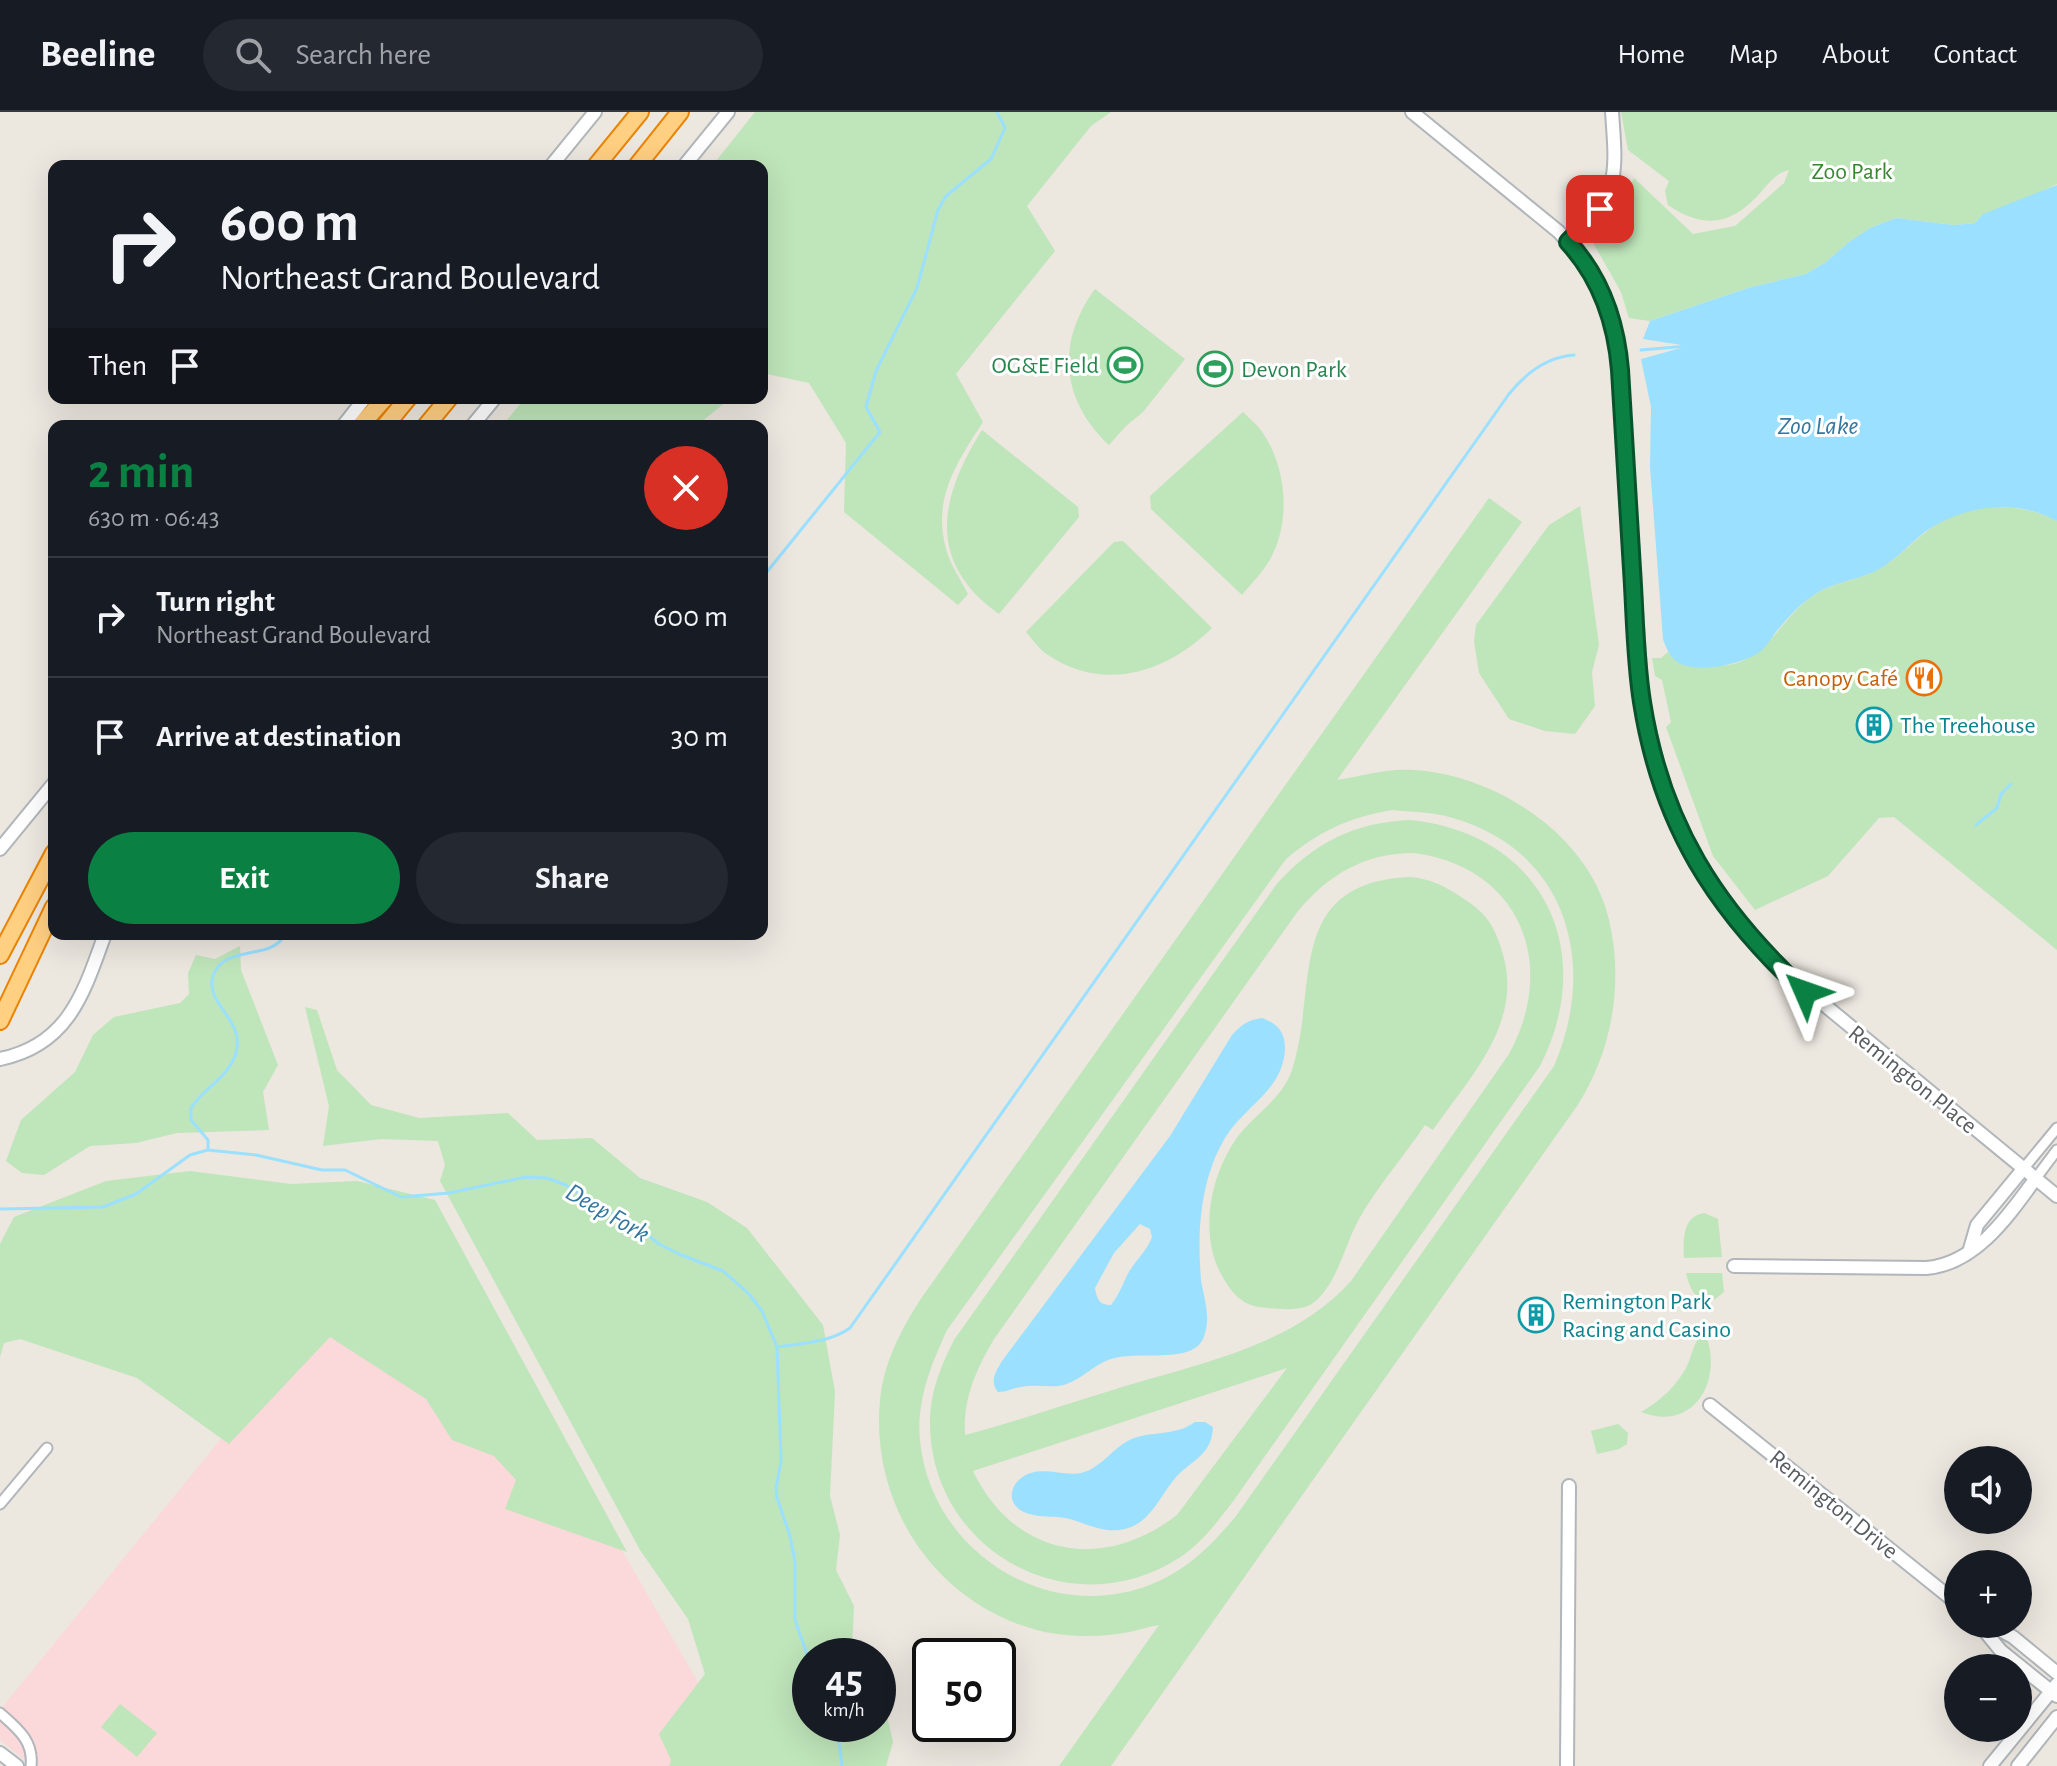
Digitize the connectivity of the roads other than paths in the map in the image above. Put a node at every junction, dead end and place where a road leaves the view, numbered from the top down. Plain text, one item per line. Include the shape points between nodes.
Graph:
1 (595, 112) edge
2 (640, 112) edge
3 (680, 112) edge
4 (728, 112) edge
5 (1412, 112) edge
6 (1612, 112) edge
7 (556, 160) edge
8 (601, 160) edge
9 (642, 160) edge
10 (689, 160) edge
11 (1568, 242) junction
12 (360, 404) edge
13 (380, 404) edge
14 (403, 404) edge
15 (444, 404) edge
16 (490, 404) edge
17 (348, 420) edge
18 (365, 420) edge
19 (390, 420) edge
20 (431, 420) edge
21 (477, 420) edge
22 (48, 790) edge
23 (0, 849) edge
24 (48, 864) edge
25 (48, 919) edge
26 (103, 940) edge
27 (0, 955) edge
28 (0, 1021) edge
29 (0, 1059) edge
30 (2057, 1128) edge
31 (2057, 1150) edge
32 (2024, 1168) junction
33 (2036, 1178) junction
34 (2057, 1196) edge
35 (1970, 1249) junction
36 (1734, 1266) dead end
37 (1710, 1405) dead end
38 (47, 1448) dead end
39 (1569, 1486) dead end
40 (0, 1504) edge
41 (1944, 1593) edge
42 (1990, 1638) edge
43 (2014, 1638) edge
44 (2057, 1673) edge
45 (2055, 1690) edge
46 (0, 1713) edge
47 (2057, 1717) edge
48 (0, 1753) edge
49 (17, 1766) edge
50 (31, 1766) edge
51 (1567, 1766) edge
52 (1990, 1766) edge
53 (2018, 1766) edge

1 - 7 main road
2 - 8 highway
3 - 9 highway
4 - 10 main road
5 - 11 main road, Remington Place
6 - 11 main road via 1616,167 1611,188 1600,209
11 - 32 main road, Remington Place via 1595,277 1616,336 1642,700 1662,784 1687,844 1736,922 1777,966
12 - 17 main road
13 - 18 highway
14 - 19 highway
15 - 20 highway
16 - 21 main road
22 - 23 main road
24 - 27 highway
25 - 28 highway
26 - 29 main road via 81,997 56,1032 28,1050
30 - 32 street
31 - 33 street
32 - 33 main road, Remington Place
32 - 35 main road via 1977,1225
33 - 34 main road, Remington Place
33 - 35 main road via 1991,1236
35 - 36 main road via 1936,1267
37 - 41 main road, Remington Drive
38 - 40 street
39 - 51 main road
42 - 45 main road
43 - 44 main road
45 - 52 main road
46 - 50 street via 27,1740
47 - 53 main road
48 - 49 main road

